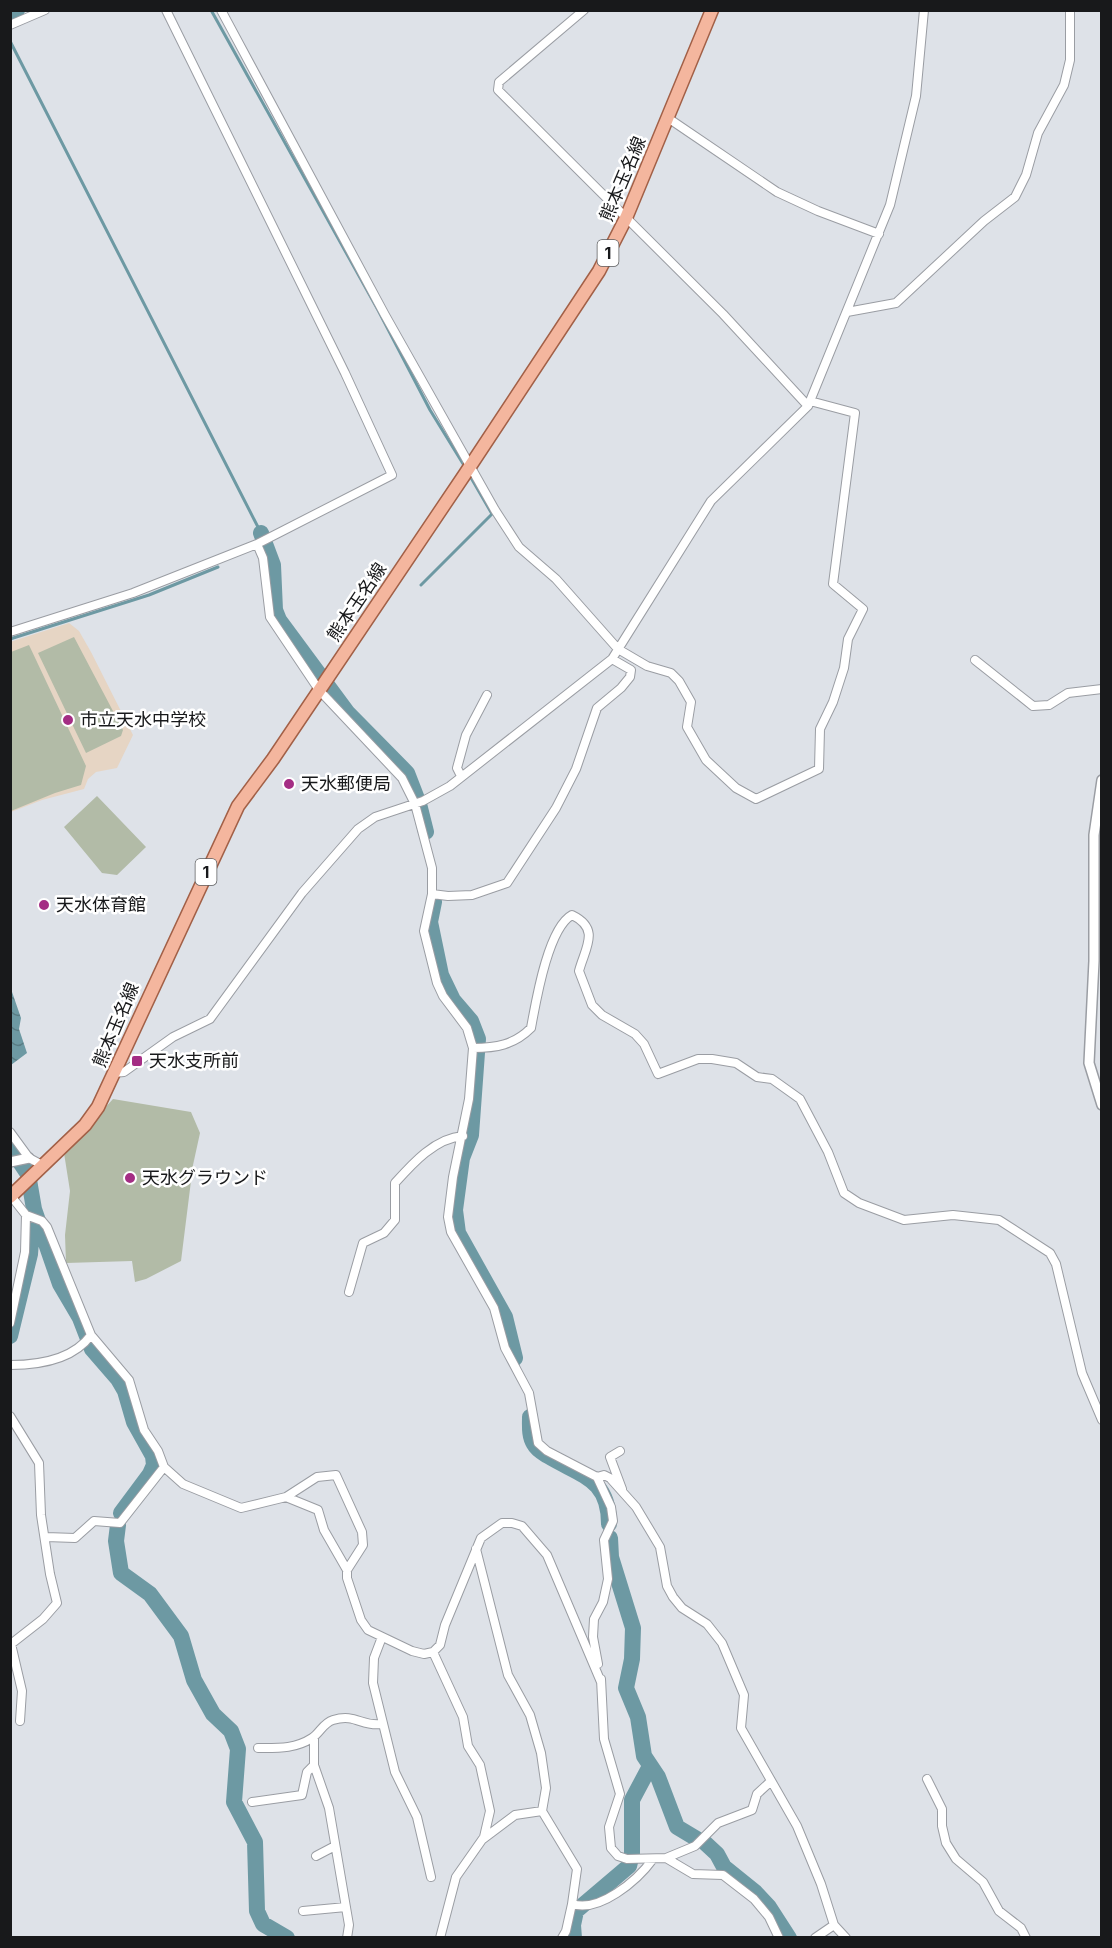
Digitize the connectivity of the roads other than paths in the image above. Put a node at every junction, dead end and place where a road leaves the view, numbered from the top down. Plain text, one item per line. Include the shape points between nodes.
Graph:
1 (45, 10) edge
2 (166, 10) edge
3 (221, 10) edge
4 (584, 10) edge
5 (712, 10) edge
6 (924, 10) edge
7 (1070, 10) edge
8 (10, 25) edge
9 (668, 118) junction
10 (626, 219) junction
11 (879, 234) junction
12 (847, 312) junction
13 (809, 404) junction
14 (468, 470) junction
15 (259, 543) junction
16 (10, 633) edge
17 (618, 649) junction
18 (612, 659) junction
19 (975, 660) dead end
20 (321, 687) junction
21 (1101, 689) edge
22 (487, 695) dead end
23 (461, 776) junction
24 (1101, 780) edge
25 (418, 803) junction
26 (1098, 840) edge
27 (433, 894) junction
28 (475, 1048) junction
29 (114, 1073) junction
30 (1101, 1105) edge
31 (10, 1132) edge
32 (463, 1136) junction
33 (26, 1159) junction
34 (10, 1162) edge
35 (39, 1170) junction
36 (11, 1196) edge
37 (27, 1215) junction
38 (349, 1292) dead end
39 (10, 1323) edge
40 (89, 1339) junction
41 (10, 1365) edge
42 (10, 1416) edge
43 (1101, 1420) edge
44 (620, 1451) dead end
45 (164, 1467) junction
46 (597, 1477) junction
47 (624, 1493) junction
48 (286, 1497) junction
49 (46, 1537) junction
50 (476, 1549) junction
51 (347, 1570) junction
52 (382, 1637) junction
53 (433, 1652) junction
54 (601, 1682) junction
55 (20, 1721) dead end
56 (382, 1724) junction
57 (314, 1737) junction
58 (258, 1748) dead end
59 (314, 1765) junction
60 (927, 1779) dead end
61 (770, 1782) junction
62 (252, 1802) dead end
63 (542, 1810) junction
64 (482, 1840) junction
65 (335, 1846) junction
66 (316, 1856) dead end
67 (666, 1858) junction
68 (653, 1859) junction
69 (431, 1877) dead end
70 (576, 1906) junction
71 (346, 1907) junction
72 (303, 1911) dead end
73 (834, 1925) junction
74 (347, 1938) edge
75 (440, 1938) edge
76 (562, 1938) edge
77 (779, 1938) edge
78 (815, 1938) edge
79 (846, 1938) edge
80 (1026, 1938) edge

1 - 8 street
2 - 15 street via 392,475
3 - 14 street
4 - 10 street via 499,82 498,90
5 - 9 main road, 熊本玉名線 / 1
6 - 11 street via 916,96 890,205
7 - 12 street via 1070,60 1064,85 1038,133 1015,197 896,303
9 - 10 main road, 熊本玉名線 / 1
9 - 11 street via 777,192
10 - 13 street
10 - 14 main road, 熊本玉名線 / 1 via 572,316
11 - 12 street
12 - 13 street
13 - 17 street via 711,501
13 - 17 street via 855,413 833,584 863,609 848,639 844,668 820,729 819,769 756,799 736,788 706,760 691,737 687,727 691,702 679,681
14 - 17 street via 519,548 556,579
14 - 20 main road, 熊本玉名線 / 1
15 - 16 street via 133,593
15 - 20 street via 270,617
17 - 18 street
18 - 23 street
18 - 27 street via 631,670 630,677 597,708 576,769 547,826 530,844 507,884 472,895
19 - 21 street via 1033,706 1049,705 1068,693
20 - 25 street via 402,778
20 - 29 main road, 熊本玉名線 / 1 via 238,806
22 - 23 street via 466,735 457,768
23 - 25 street
24 - 26 street
25 - 27 street via 432,868
25 - 29 street via 375,817 358,829 302,893 210,1018 173,1037 124,1072
26 - 30 street via 1089,1063
27 - 28 street via 424,931 437,982 467,1028
28 - 32 street
28 - 43 street via 508,1044 531,1028 559,929 572,915 584,921 589,945 579,971 592,1005 635,1034 658,1074 698,1059 712,1059 736,1063 757,1077 772,1079 800,1099 844,1193 859,1203 904,1220 953,1215 999,1220 1050,1253 1082,1373
29 - 35 main road, 熊本玉名線 / 1 via 85,1125
31 - 33 street
32 - 38 street via 454,1136 428,1151 395,1183 395,1220 384,1233 363,1243
32 - 46 street via 453,1177 448,1217 451,1232 494,1308 505,1348 529,1394 538,1443
33 - 34 street
33 - 35 street
35 - 36 main road, 熊本玉名線 / 1
36 - 37 street
37 - 39 street via 25,1252
37 - 40 street via 47,1227
40 - 41 street via 78,1350 57,1358 33,1365
40 - 45 street via 129,1380 144,1430
42 - 49 street via 39,1463
44 - 47 street via 610,1457
45 - 48 street via 183,1484 241,1508
45 - 49 street via 120,1523 94,1521 75,1539
46 - 47 street via 610,1478
46 - 54 street via 613,1521 604,1540 608,1579 594,1619
47 - 61 street via 660,1548 673,1597 681,1608 707,1624 722,1643 744,1695 741,1728
48 - 51 street via 318,1510 324,1530
48 - 51 street via 317,1477 336,1475 362,1532 363,1545
49 - 55 street via 57,1603 11,1644 22,1691
50 - 53 street via 440,1645
50 - 54 street via 482,1538 502,1524 522,1526 536,1539 547,1555
50 - 63 street via 508,1675 530,1716 541,1753 546,1788
51 - 52 street via 361,1620
52 - 53 street via 412,1651
52 - 56 street via 374,1658 373,1683
53 - 64 street via 463,1717 468,1746 480,1765 487,1791 490,1811
54 - 68 street via 604,1739 620,1794 608,1842 618,1856
56 - 57 street via 371,1726 356,1717 333,1720
56 - 69 street via 395,1772 417,1817
57 - 58 street via 289,1748
57 - 59 street
59 - 62 street via 307,1772 302,1795
59 - 65 street via 329,1808
60 - 80 street via 942,1809 946,1843 956,1858 983,1882 999,1911
61 - 67 street via 757,1794 752,1810 718,1823 695,1846
61 - 73 street via 797,1826
63 - 64 street via 515,1815
63 - 70 street via 577,1869
64 - 75 street via 456,1877
65 - 66 street
65 - 71 street
67 - 68 street
67 - 77 street via 693,1874 723,1875 754,1899
68 - 70 street via 644,1872 610,1897
70 - 76 street
71 - 72 street
71 - 74 street
73 - 78 street
73 - 79 street

